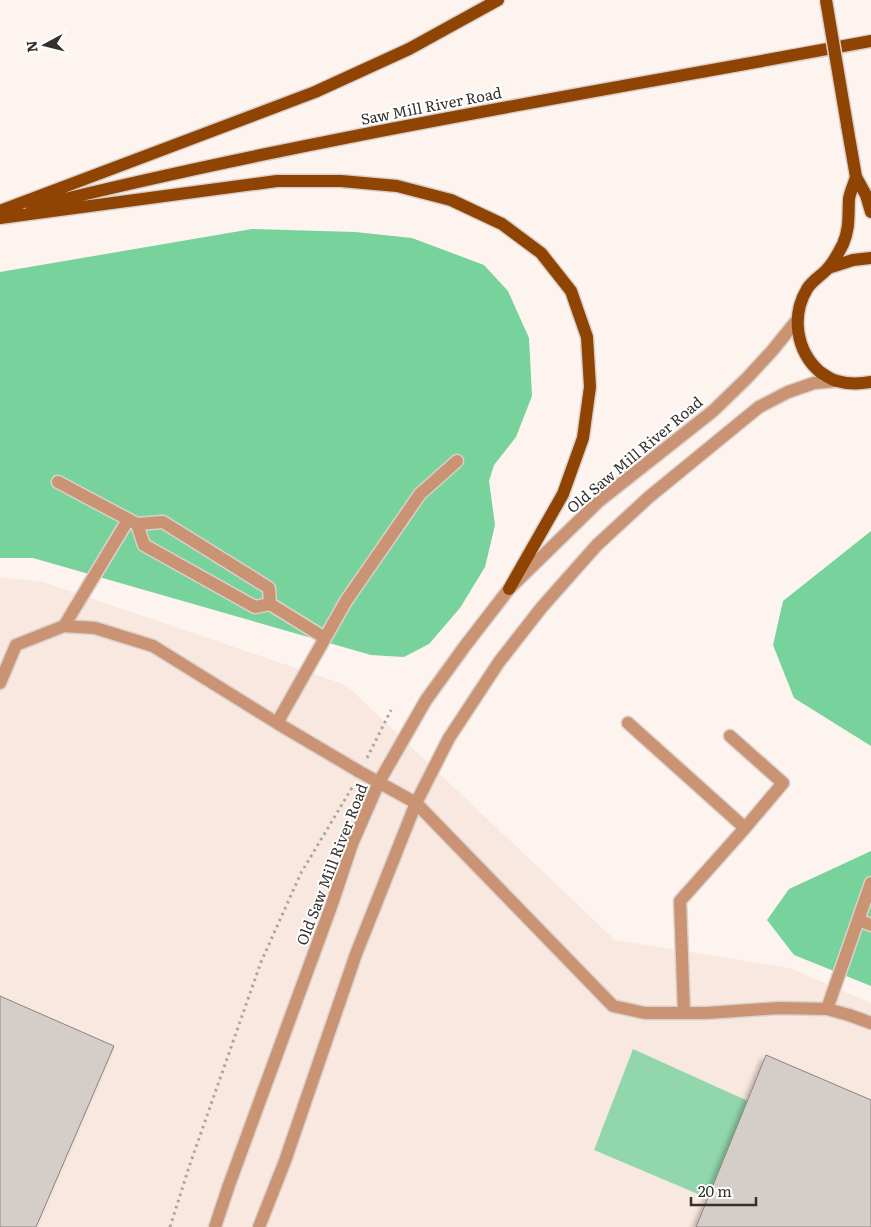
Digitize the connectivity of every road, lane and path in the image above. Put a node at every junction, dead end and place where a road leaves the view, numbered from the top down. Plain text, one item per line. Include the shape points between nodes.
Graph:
1 (498, 0) edge
2 (826, 0) edge
3 (871, 42) edge
4 (856, 177) junction
5 (0, 211) edge
6 (871, 212) edge
7 (0, 217) edge
8 (871, 258) edge
9 (828, 268) junction
10 (797, 320) junction
11 (836, 381) junction
12 (871, 382) edge
13 (458, 461) dead end
14 (58, 482) dead end
15 (133, 522) junction
16 (509, 589) junction
17 (270, 604) junction
18 (64, 626) junction
19 (325, 638) junction
20 (0, 682) edge
21 (391, 710) dead end
22 (277, 723) junction
23 (628, 723) dead end
24 (730, 736) dead end
25 (360, 772) junction
26 (379, 782) junction
27 (416, 803) junction
28 (745, 828) junction
29 (871, 882) edge
30 (858, 920) junction
31 (871, 925) edge
32 (827, 1009) junction
33 (684, 1013) junction
34 (871, 1023) edge
35 (170, 1227) edge
36 (215, 1227) edge
37 (259, 1227) edge

1 - 5 main road via 410,49 315,92
2 - 4 main road, bridge
3 - 7 main road, Saw Mill River Road via 421,123 209,167
4 - 6 main road
4 - 9 main road, Old Saw Mill River Road via 849,198 849,221 844,243
7 - 16 main road via 277,181 341,181 397,186 451,200 502,224 541,253 571,291 587,337 590,387 583,438 563,494
8 - 9 main road
9 - 10 main road, Old Saw Mill River Road via 808,288
10 - 11 main road via 803,351 811,364
10 - 16 street, Old Saw Mill River Road via 746,379 713,410 599,501
11 - 12 main road
11 - 27 street via 814,383 759,407 597,544 499,662 449,738
13 - 19 street via 420,494 346,601
14 - 15 street
15 - 17 street via 144,545 255,607
15 - 17 street via 163,522 269,588
15 - 18 street
16 - 26 street, Old Saw Mill River Road via 426,700
17 - 19 street
18 - 20 street via 16,645
18 - 22 street via 95,628 153,646
19 - 22 street
21 - 25 path
22 - 25 street
23 - 28 street
24 - 28 street via 783,783
25 - 26 street
25 - 35 path via 301,873 262,962
26 - 27 street
26 - 36 street, Old Saw Mill River Road via 352,844
27 - 33 street via 613,1006 645,1013
27 - 37 street via 356,954
28 - 33 street via 680,901
29 - 30 street
30 - 31 street
30 - 32 street
32 - 33 street
32 - 34 street

